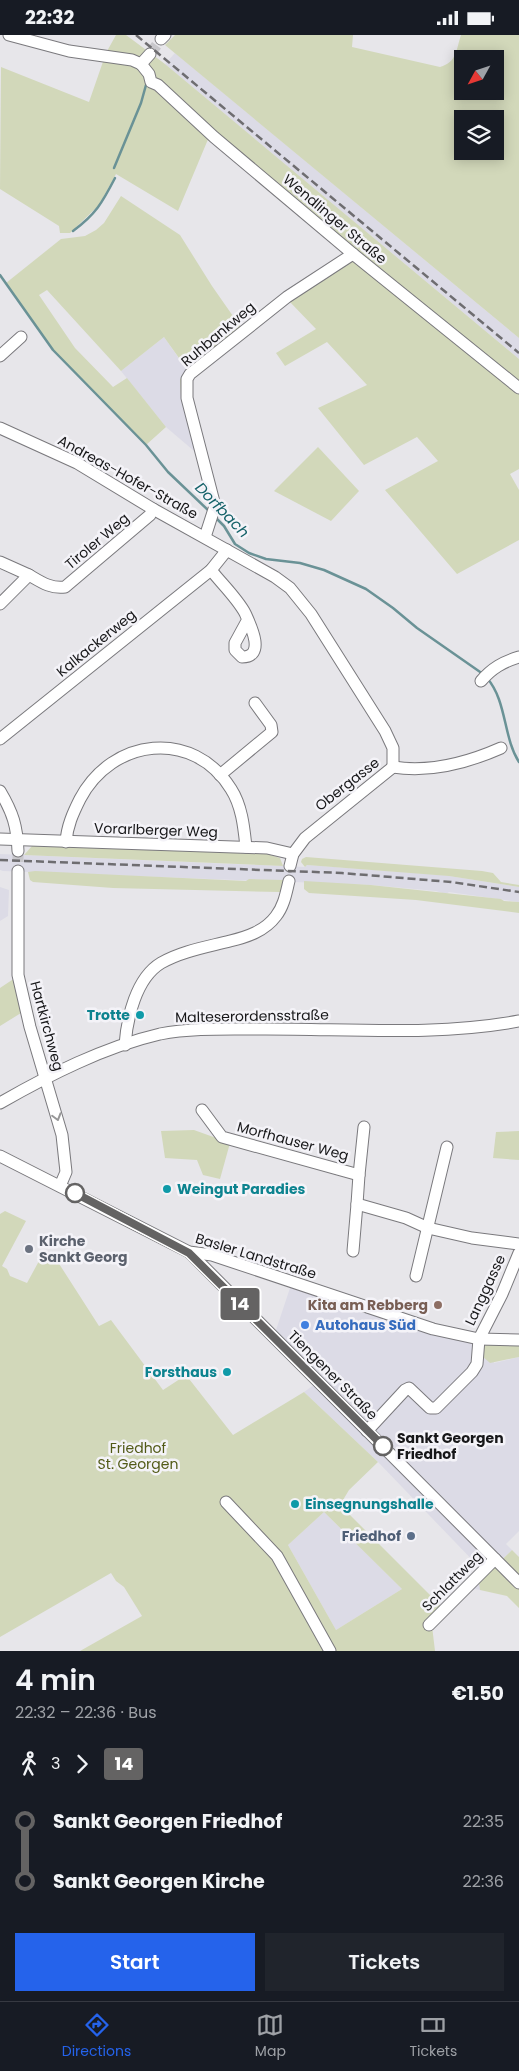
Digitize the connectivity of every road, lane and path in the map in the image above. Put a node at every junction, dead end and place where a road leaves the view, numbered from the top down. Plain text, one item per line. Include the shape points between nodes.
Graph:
1 (9, 35) edge
2 (150, 54) tunnel mouth
3 (141, 64) junction
4 (353, 254) junction
5 (21, 337) dead end
6 (0, 357) edge
7 (518, 384) edge
8 (0, 428) edge
9 (153, 509) junction
10 (204, 537) junction
11 (228, 550) junction
12 (0, 562) edge
13 (211, 570) junction
14 (29, 575) junction
15 (0, 604) edge
16 (247, 621) dead end
17 (519, 657) edge
18 (484, 678) dead end
19 (255, 703) dead end
20 (0, 739) edge
21 (501, 748) dead end
22 (393, 767) junction
23 (220, 775) junction
24 (0, 791) edge
25 (0, 839) edge
26 (18, 839) junction
27 (66, 842) junction
28 (246, 847) junction
29 (18, 851) tunnel mouth
30 (293, 854) junction
31 (290, 866) dead end
32 (18, 871) tunnel mouth
33 (289, 881) dead end
34 (519, 1021) edge
35 (125, 1045) junction
36 (46, 1078) junction
37 (0, 1103) edge
38 (202, 1110) dead end
39 (364, 1127) dead end
40 (447, 1147) dead end
41 (0, 1156) edge
42 (359, 1175) junction
43 (60, 1186) junction
44 (357, 1204) junction
45 (428, 1228) junction
46 (519, 1244) edge
47 (353, 1251) dead end
48 (189, 1253) junction
49 (519, 1253) edge
50 (416, 1276) dead end
51 (479, 1339) junction
52 (519, 1340) edge
53 (367, 1431) junction
54 (226, 1501) dead end
55 (495, 1559) junction
56 (519, 1583) edge
57 (429, 1625) dead end
58 (330, 1651) edge

1 - 3 street via 69,51
2 - 3 street
3 - 4 street, Wendlinger Straße via 152,83
4 - 7 street, Wendlinger Straße
4 - 10 street, Ruhbankweg via 288,297 187,379 187,398 204,458 213,515
5 - 6 street
8 - 9 street, Andreas-Hofer-Straße via 77,463
9 - 10 street, Andreas-Hofer-Straße
9 - 14 street, Tiroler Weg via 66,587 56,588
10 - 11 street, Andreas-Hofer-Straße
11 - 13 street, Kalkackerweg
11 - 22 street, Andreas-Hofer-Straße via 275,577 301,600 385,731 394,755
12 - 14 street, Tiroler Weg
13 - 16 street
13 - 20 street, Kalkackerweg
14 - 15 street
17 - 18 street via 503,663
19 - 23 street via 271,725 272,732
21 - 22 street, Obergasse via 456,764 413,769
22 - 30 street, Obergasse via 314,830
23 - 27 street via 198,758 179,749 156,747 130,753 103,769 86,787 66,831
23 - 28 street via 236,798
24 - 26 street via 13,815
25 - 26 street, Vorarlberger Weg
26 - 27 street, Vorarlberger Weg
26 - 29 street
27 - 28 street, Vorarlberger Weg
28 - 30 street, Vorarlberger Weg
30 - 31 street, Obergasse
32 - 36 street, Hartkirchweg via 18,975
33 - 35 street via 283,905 276,917 261,930 242,939 182,954 160,963 150,972 130,1014
34 - 35 street, Malteserordensstraße via 435,1030 291,1028 181,1031
35 - 36 street, Malteserordensstraße
36 - 37 street, Malteserordensstraße
36 -> 43 street, Hartkirchweg via 64,1148 66,1171
38 - 42 street, Morfhauser Weg via 222,1137
39 - 42 street, Morfhauser Weg
40 - 45 street
41 - 43 street, Basler Landstraße
42 - 44 street, Morfhauser Weg
43 - 48 street, Basler Landstraße
44 - 45 street
44 - 47 street, Morfhauser Weg
45 - 46 street
45 - 50 street
48 - 51 street, Basler Landstraße via 212,1255 404,1320
48 - 53 street, Tiengener Straße
49 - 51 street, Langgasse
51 - 52 street, Basler Landstraße
51 - 53 street via 477,1364 436,1408 430,1409 409,1388
53 - 55 street, Tiengener Straße
54 - 58 street via 277,1556
55 - 56 street, Tiengener Straße
55 - 57 street, Schlattweg

